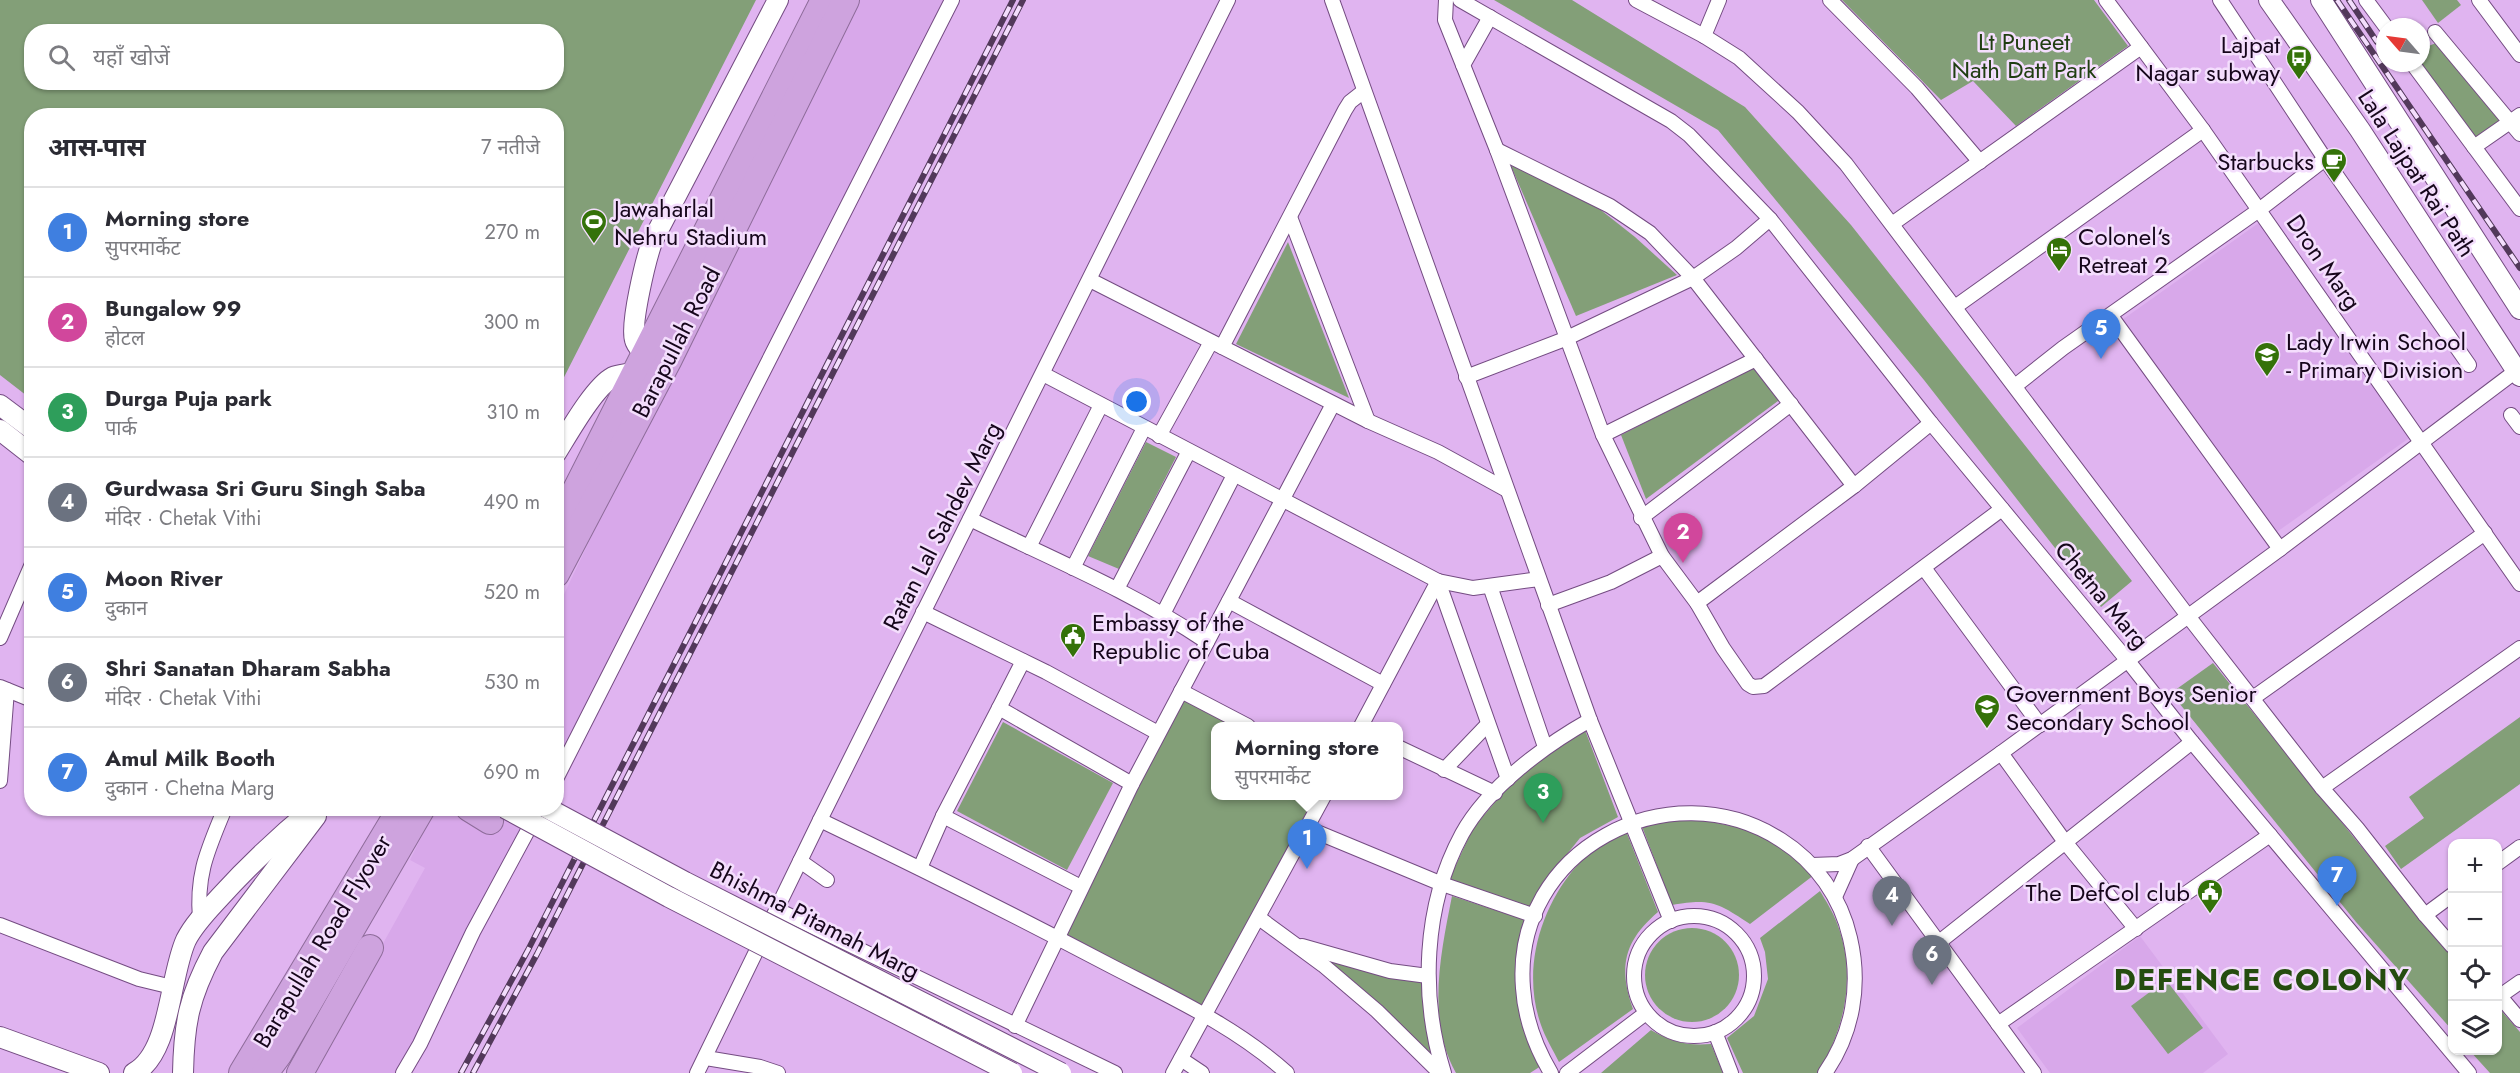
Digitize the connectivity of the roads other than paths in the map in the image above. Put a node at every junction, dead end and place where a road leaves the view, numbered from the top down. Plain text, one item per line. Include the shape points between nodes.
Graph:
1 (778, 0) edge
2 (952, 0) edge
3 (1228, 0) edge
4 (1332, 0) edge
5 (1446, 0) edge
6 (1460, 0) edge
7 (1636, 0) edge
8 (1719, 0) edge
9 (1830, 0) edge
10 (2106, 0) edge
11 (2220, 0) edge
12 (2269, 0) edge
13 (2322, 0) edge
14 (2366, 0) edge
15 (2479, 0) edge
16 (833, 4) edge
17 (1490, 17) junction
18 (2379, 18) edge
19 (2435, 32) dead end
20 (1704, 36) junction
21 (2141, 47) junction
22 (2520, 55) edge
23 (1462, 65) junction
24 (2419, 72) edge
25 (1364, 91) junction
26 (2515, 118) edge
27 (2203, 130) junction
28 (2520, 134) edge
29 (2474, 147) junction
30 (1497, 150) junction
31 (2325, 159) junction
32 (1980, 162) junction
33 (2520, 209) edge
34 (2259, 210) junction
35 (1290, 217) junction
36 (1770, 219) junction
37 (1892, 224) junction
38 (1693, 278) junction
39 (1090, 280) junction
40 (2519, 304) edge
41 (1955, 307) junction
42 (2111, 316) junction
43 (1065, 328) junction
44 (1076, 338) dead end
45 (1565, 339) junction
46 (1217, 344) junction
47 (1756, 359) junction
48 (641, 364) junction
49 (2469, 365) dead end
50 (1043, 374) junction
51 (2518, 374) edge
52 (1466, 377) junction
53 (2015, 386) junction
54 (1333, 404) junction
55 (1791, 404) junction
56 (0, 405) edge
57 (1101, 405) junction
58 (2511, 415) dead end
59 (1368, 421) junction
60 (24, 423) edge
61 (1930, 423) junction
62 (2520, 427) edge
63 (1144, 428) junction
64 (0, 430) edge
65 (1603, 435) junction
66 (1159, 436) junction
67 (564, 440) edge
68 (2423, 443) junction
69 (24, 449) edge
70 (1189, 451) junction
71 (1234, 475) junction
72 (1854, 486) junction
73 (1507, 490) junction
74 (1282, 500) junction
75 (2002, 508) junction
76 (564, 513) edge
77 (1641, 518) junction
78 (970, 519) junction
79 (2485, 533) junction
80 (1029, 547) junction
81 (2280, 549) junction
82 (1662, 556) junction
83 (564, 559) edge
84 (1073, 568) junction
85 (1924, 568) junction
86 (1539, 579) junction
87 (1438, 581) junction
88 (24, 583) edge
89 (2520, 584) edge
90 (1490, 586) junction
91 (1117, 590) junction
92 (0, 602) edge
93 (1229, 602) junction
94 (1697, 603) junction
95 (1548, 605) junction
96 (14, 607) junction
97 (922, 612) junction
98 (1163, 614) junction
99 (2188, 616) junction
100 (0, 638) edge
101 (1207, 642) junction
102 (2520, 648) edge
103 (1023, 661) junction
104 (2128, 661) junction
105 (1383, 684) junction
106 (3, 689) edge
107 (1181, 691) junction
108 (24, 697) edge
109 (2253, 698) junction
110 (999, 708) junction
111 (1590, 720) junction
112 (1240, 722) edge
113 (1363, 722) edge
114 (1488, 724) junction
115 (2040, 725) junction
116 (1158, 733) junction
117 (2192, 742) junction
118 (1545, 747) junction
119 (1403, 750) edge
120 (2001, 753) junction
121 (564, 763) edge
122 (1444, 770) junction
123 (1508, 779) junction
124 (0, 781) edge
125 (1132, 784) junction
126 (2322, 788) junction
127 (1495, 794) junction
128 (1321, 800) edge
129 (222, 816) edge
130 (305, 816) edge
131 (316, 816) edge
132 (397, 816) edge
133 (417, 816) edge
134 (494, 816) edge
135 (536, 816) edge
136 (562, 816) edge
137 (944, 816) junction
138 (820, 820) junction
139 (1630, 822) junction
140 (1307, 828) junction
141 (2270, 835) junction
142 (2065, 842) junction
143 (1868, 846) junction
144 (2520, 847) edge
145 (1851, 859) junction
146 (2502, 860) edge
147 (800, 861) junction
148 (1812, 865) junction
149 (920, 868) junction
150 (827, 880) dead end
151 (1442, 884) junction
152 (1081, 887) junction
153 (1835, 897) junction
154 (2448, 898) edge
155 (776, 909) junction
156 (2425, 915) junction
157 (1535, 916) junction
158 (1259, 918) junction
159 (200, 919) junction
160 (1671, 921) junction
161 (0, 925) edge
162 (2136, 929) junction
163 (1058, 938) junction
164 (2448, 941) edge
165 (1938, 943) junction
166 (1294, 944) junction
167 (370, 948) dead end
168 (334, 960) junction
169 (356, 974) junction
170 (1428, 976) junction
171 (2520, 982) edge
172 (172, 987) junction
173 (2502, 993) edge
174 (2502, 999) edge
175 (306, 1008) junction
176 (1646, 1013) junction
177 (1206, 1016) junction
178 (2520, 1020) edge
179 (329, 1022) junction
180 (1998, 1024) junction
181 (1016, 1026) junction
182 (1715, 1032) junction
183 (0, 1036) edge
184 (269, 1057) edge
185 (706, 1058) junction
186 (1181, 1059) junction
187 (99, 1073) edge
188 (134, 1073) edge
189 (183, 1073) edge
190 (242, 1073) edge
191 (300, 1073) edge
192 (403, 1073) edge
193 (697, 1073) edge
194 (778, 1073) edge
195 (1012, 1073) edge
196 (1061, 1073) edge
197 (1115, 1073) edge
198 (1173, 1073) edge
199 (1202, 1073) edge
200 (1287, 1073) edge
201 (1442, 1073) edge
202 (1551, 1073) edge
203 (1567, 1073) edge
204 (1731, 1073) edge
205 (1826, 1073) edge
206 (2034, 1073) edge
207 (2469, 1073) edge

1 - 48 main road via 652,242 634,327
2 - 121 street
3 - 39 street, Ratan Lal Sahdev Marg
4 - 25 street
5 - 23 street via 1444,20
6 - 17 street, Chetna Marg
7 - 20 street
8 - 20 street
9 - 32 street via 1917,88
10 - 21 street, Dron Marg
11 - 31 street
12 - 51 main road, Lala Lajpat Rai Path via 2360,130
13 - 40 main road, Lala Lajpat Rai Path
14 - 18 street
15 - 22 street
16 - 48 highway, Barapullah Road
16 - 83 highway, Barapullah Road via 668,361
17 - 23 street
17 - 36 street, Chetna Marg via 1671,121
19 - 26 street
20 - 37 street via 1739,58 1797,112 1846,164
21 - 27 street, Dron Marg
21 - 32 street
23 - 30 street
24 - 29 street
25 - 35 street via 1345,110
25 - 52 street
26 - 28 street
26 - 29 street
27 - 34 street, Dron Marg
27 - 41 street
29 - 33 street
30 - 38 street via 1610,206 1650,233
30 - 45 street
31 - 34 street
31 - 49 street
32 - 37 street
34 - 42 street
34 - 68 street, Dron Marg
35 - 46 street
35 - 59 street
36 - 38 street
36 - 61 street, Chetna Marg
37 - 41 street
38 - 45 street
38 - 47 street
39 - 43 street, Ratan Lal Sahdev Marg
39 - 46 street
41 - 53 street via 1991,346
42 - 53 street
42 - 81 street
43 - 44 street
43 - 50 street, Ratan Lal Sahdev Marg
45 - 52 street
45 - 65 street
46 - 54 street
46 - 66 street
47 - 55 street
47 - 65 street
48 - 67 main road via 613,377 585,407
48 - 76 highway, Barapullah Road
50 - 57 street
50 - 78 street, Ratan Lal Sahdev Marg
51 - 68 street
52 - 73 street
53 - 99 street
54 - 59 street
54 - 74 street
55 - 72 street
55 - 77 street
56 - 60 main road
57 - 63 street
57 - 80 street
58 - 62 street
59 - 73 street via 1438,452
61 - 72 street
61 - 75 street, Chetna Marg
63 - 66 street
63 - 84 street
64 - 69 main road
65 - 77 street
66 - 70 street
68 - 79 street, Dron Marg
68 - 81 street
70 - 71 street
70 - 91 street
71 - 74 street
71 - 98 street
72 - 94 street
73 - 86 street
74 - 87 street
74 - 93 street
75 - 85 street
75 - 104 street, Chetna Marg
77 - 82 street
78 - 80 street
78 - 97 street, Ratan Lal Sahdev Marg via 955,564
79 - 89 street, Dron Marg
79 - 109 street
80 - 84 street
81 - 99 street
82 - 94 street
82 - 95 street via 1611,582
84 - 91 street
85 - 94 street via 1764,686 1748,684
85 - 115 street
86 - 90 street
86 - 95 street
87 - 90 street via 1473,588
87 - 105 street
87 - 114 street
88 - 96 street
90 - 118 street
91 - 98 street
92 - 96 street
93 - 101 street
93 - 105 street
95 - 111 street
96 - 100 street
97 - 103 street
97 - 138 street, Ratan Lal Sahdev Marg
98 - 101 street
99 - 104 street
99 - 109 street
101 - 107 street
102 - 126 street
103 - 110 street
103 - 116 street
104 - 115 street
104 - 117 street, Chetna Marg
105 - 113 street
106 - 108 street
106 - 124 street
107 - 112 street
107 - 116 street
109 - 126 street
110 - 125 street
110 - 137 street
111 - 118 street
111 - 139 street
114 - 122 street
114 - 123 street
115 - 120 street
116 - 125 street
117 - 141 street, Chetna Marg
117 - 142 street
118 - 123 street
119 - 122 street
120 - 142 street
120 - 143 street
122 - 127 street
123 - 127 street
125 - 152 street
126 - 156 street
127 - 151 street via 1463,833
128 - 140 street
129 - 159 street via 202,866
130 - 159 main road via 252,862
131 - 189 main road via 213,952 202,973 186,1025
132 - 184 highway, Barapullah Road Flyover
133 - 168 highway
134 - 195 main road, Bhishma Pitamah Marg, bridge via 669,897
135 - 192 street
136 - 196 main road, Bhishma Pitamah Marg, bridge
137 - 149 street
137 - 152 street
138 - 147 street, Ratan Lal Sahdev Marg
138 - 149 street
139 - 148 street via 1657,815 1714,813 1767,831
139 - 157 street via 1605,834 1563,869
139 - 160 street
140 - 151 street
140 - 158 street
141 - 162 street
141 - 207 street, Chetna Marg
142 - 162 street
142 - 165 street
143 - 145 street
143 - 165 street
144 - 146 street
145 - 148 street via 1839,864
145 - 153 street
147 - 150 street
147 - 155 street, Ratan Lal Sahdev Marg
148 - 153 street
149 - 163 street
151 - 157 street
151 - 170 street
152 - 163 street
153 - 205 street via 1854,955 1855,985 1842,1044
154 - 156 street
155 - 181 street
155 - 185 street, Ratan Lal Sahdev Marg
156 - 164 street
157 - 202 street via 1523,962 1522,986 1531,1032
158 - 166 street
158 - 177 street
159 - 172 main road via 187,938
160 - 176 street via 1647,939 1634,967 1636,992
160 - 182 street via 1702,916 1722,923 1750,953 1753,985 1747,1005 1733,1021
161 - 172 street via 139,979
162 - 180 street
163 - 177 street
163 - 181 street
165 - 180 street
166 - 170 street via 1390,971
166 - 201 street via 1377,1011
167 - 169 highway
168 - 169 highway
168 - 175 highway, Barapullah Road Flyover
169 - 179 highway
170 - 201 street
171 - 173 street
172 - 188 main road via 159,1043 145,1067
174 - 178 street
175 - 179 highway
175 - 184 highway, Barapullah Road Flyover
176 - 182 street via 1666,1030 1678,1034
176 - 203 street
177 - 186 street
177 - 200 street via 1234,1032
179 - 191 highway
180 - 206 street
181 - 197 street
182 - 204 street
183 - 187 main road
184 - 190 highway, Barapullah Road Flyover
185 - 193 street, Ratan Lal Sahdev Marg
185 - 194 street
186 - 198 street
186 - 199 street

